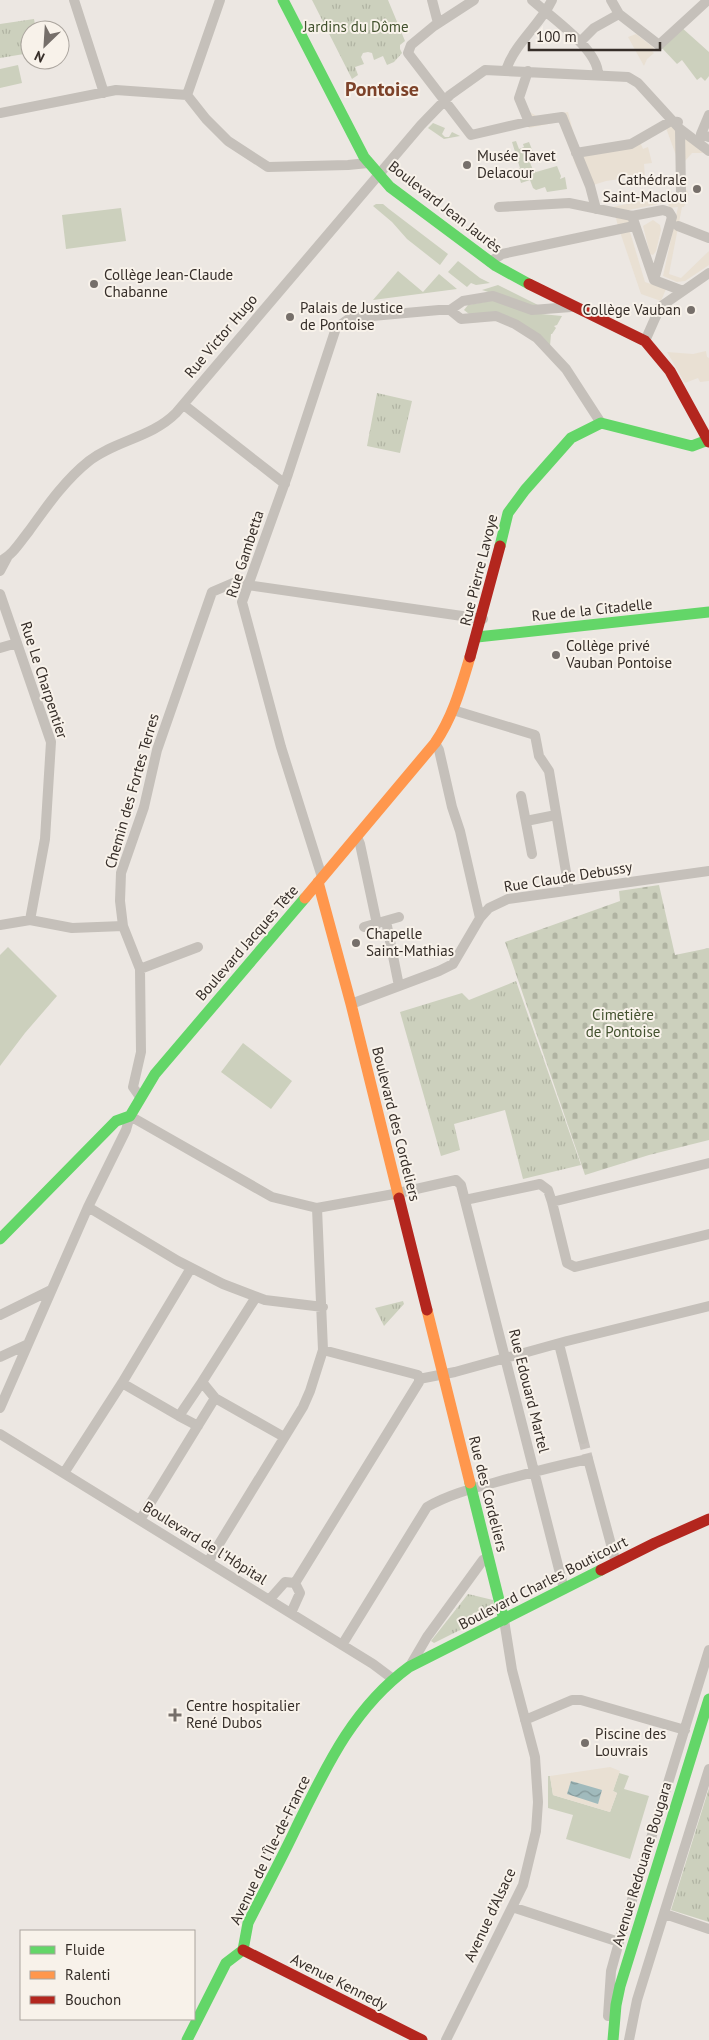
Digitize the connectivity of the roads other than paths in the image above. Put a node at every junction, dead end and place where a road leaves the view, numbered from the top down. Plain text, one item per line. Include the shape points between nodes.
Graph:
1 (74, 0) edge
2 (220, 0) edge
3 (282, 0) edge
4 (432, 0) edge
5 (474, 0) edge
6 (532, 0) edge
7 (552, 0) edge
8 (611, 0) edge
9 (708, 1) edge
10 (546, 13) junction
11 (619, 14) junction
12 (438, 23) junction
13 (580, 42) junction
14 (506, 70) junction
15 (528, 71) junction
16 (598, 74) junction
17 (104, 93) junction
18 (187, 95) junction
19 (445, 100) junction
20 (0, 113) edge
21 (709, 115) edge
22 (529, 122) junction
23 (678, 125) junction
24 (705, 135) edge
25 (709, 151) edge
26 (576, 153) junction
27 (368, 163) junction
28 (378, 174) junction
29 (682, 192) dead end
30 (498, 208) dead end
31 (596, 208) junction
32 (633, 221) junction
33 (678, 226) dead end
34 (709, 238) edge
35 (490, 262) junction
36 (709, 274) edge
37 (654, 280) junction
38 (683, 291) junction
39 (574, 307) junction
40 (450, 310) junction
41 (645, 341) junction
42 (184, 405) junction
43 (601, 423) junction
44 (708, 441) edge
45 (285, 484) junction
46 (4, 560) edge
47 (0, 571) edge
48 (248, 585) junction
49 (0, 594) edge
50 (709, 612) edge
51 (483, 619) junction
52 (477, 637) junction
53 (17, 644) junction
54 (0, 648) edge
55 (453, 710) junction
56 (436, 743) junction
57 (521, 796) dead end
58 (556, 816) junction
59 (526, 821) junction
60 (357, 837) junction
61 (532, 854) dead end
62 (709, 871) edge
63 (320, 880) junction
64 (569, 890) junction
65 (399, 917) dead end
66 (480, 918) junction
67 (30, 920) junction
68 (381, 922) junction
69 (0, 925) edge
70 (123, 926) junction
71 (364, 927) dead end
72 (198, 947) dead end
73 (140, 969) junction
74 (399, 986) junction
75 (351, 1004) junction
76 (140, 1097) junction
77 (130, 1116) junction
78 (709, 1163) edge
79 (397, 1193) junction
80 (465, 1200) junction
81 (552, 1202) junction
82 (88, 1207) junction
83 (318, 1208) junction
84 (709, 1234) edge
85 (0, 1239) edge
86 (191, 1268) junction
87 (51, 1290) junction
88 (256, 1297) junction
89 (709, 1306) edge
90 (323, 1307) junction
91 (0, 1315) edge
92 (26, 1344) junction
93 (558, 1344) junction
94 (323, 1350) junction
95 (0, 1357) edge
96 (505, 1359) junction
97 (443, 1375) junction
98 (419, 1379) junction
99 (202, 1382) junction
100 (122, 1383) junction
101 (215, 1398) junction
102 (0, 1408) edge
103 (179, 1416) junction
104 (198, 1426) junction
105 (0, 1434) edge
106 (284, 1438) junction
107 (583, 1439) tunnel mouth
108 (534, 1471) junction
109 (64, 1474) junction
110 (472, 1489) junction
111 (709, 1519) edge
112 (140, 1520) junction
113 (488, 1558) junction
114 (208, 1562) junction
115 (616, 1563) junction
116 (295, 1583) junction
117 (564, 1590) junction
118 (269, 1600) junction
119 (291, 1614) junction
120 (504, 1620) junction
121 (342, 1645) junction
122 (709, 1650) edge
123 (410, 1667) junction
124 (393, 1679) junction
125 (709, 1699) edge
126 (525, 1720) junction
127 (709, 1725) edge
128 (685, 1730) junction
129 (709, 1769) edge
130 (512, 1908) junction
131 (665, 1914) junction
132 (709, 1929) edge
133 (619, 1942) junction
134 (243, 1950) junction
135 (187, 2040) edge
136 (422, 2040) edge
137 (446, 2040) edge
138 (608, 2040) edge
139 (613, 2040) edge
140 (624, 2040) edge
141 (629, 2040) edge

1 - 17 street
2 - 18 street
3 - 27 street, Boulevard Jean Jaurès
4 - 12 street
5 - 12 street
6 - 10 street
7 - 10 street
8 - 11 street
9 - 11 street via 659,46
10 - 13 street
10 - 14 street via 512,55
11 - 13 street via 594,28
12 - 19 street via 411,45 408,53
13 - 16 street via 598,65
14 - 15 street
14 - 19 street, Rue Victor Hugo via 485,70
15 - 16 street
15 - 22 street via 519,98
16 - 23 street via 635,80
17 - 18 street via 116,90
17 - 20 street
18 - 27 street via 228,141 268,167
19 - 22 street via 472,135
19 - 28 street, Rue Victor Hugo
21 - 24 street
22 - 26 street via 562,117
23 - 25 street
23 - 26 street via 630,144
23 - 29 street
26 - 31 street
27 - 28 street, Boulevard Jean Jaurès
28 - 35 street, Boulevard Jean Jaurès via 390,187
28 - 42 street, Rue Victor Hugo
30 - 31 street via 569,203
31 - 32 street
32 - 35 street via 502,254
32 - 37 street
32 - 37 street via 663,210 672,217
33 - 34 street
35 - 39 street, Boulevard Jean Jaurès
36 - 38 street
37 - 38 street
38 - 41 street via 660,306
39 - 40 street via 532,310 493,296 463,301
39 - 41 street, Boulevard Jean Jaurès
40 - 43 street via 461,319 496,316 537,338 566,369
40 - 45 street, Rue Gambetta via 350,318 336,328
41 - 44 street via 670,370
42 - 45 street
42 - 46 street, Rue Victor Hugo via 164,425 89,461 67,481
43 - 44 street via 692,446
43 - 51 street, Rue Pierre Lavoye via 571,438 508,513
45 - 48 street, Rue Gambetta
46 - 47 street
48 - 51 street, Chemin des Fortes Terres
48 - 63 street, Rue Gambetta via 242,602 244,614
48 - 70 street, Chemin des Fortes Terres via 233,583 212,592 158,750 144,807 121,872
49 - 53 street, Rue Le Charpentier
50 - 52 street, Rue de la Citadelle
51 - 52 street, Rue Pierre Lavoye
52 - 55 street, Boulevard Jacques Tête
53 - 54 street
53 - 67 street, Rue Le Charpentier via 51,742 45,839
55 - 56 street, Boulevard Jacques Tête
55 - 58 street via 535,735 539,756 549,771
56 - 60 street, Boulevard Jacques Tête
56 - 66 street
57 - 59 street
58 - 59 street
58 - 64 street
59 - 61 street
60 - 63 street, Boulevard Jacques Tête
60 - 68 street
62 - 64 street, Rue Claude Debussy
63 - 75 street, Boulevard des Cordeliers
63 - 76 street, Boulevard Jacques Tête via 155,1074
64 - 66 street, Rue Claude Debussy via 508,899 489,908
65 - 68 street
66 - 74 street, Rue Claude Debussy via 453,964
67 - 69 street
67 - 70 street via 72,928
68 - 71 street
68 - 74 street
70 - 73 street, Chemin des Fortes Terres
72 - 73 street
73 - 76 street, Chemin des Fortes Terres via 141,1052 133,1087
74 - 75 street, Rue Claude Debussy
75 - 79 street, Boulevard des Cordeliers
76 - 77 street, Boulevard Jacques Tête
77 - 82 street
77 - 83 street via 272,1197
77 - 85 street via 116,1121
78 - 81 street
79 - 80 street, Rue Edouard Martel via 456,1180 461,1185
79 - 83 street
79 - 97 street, Boulevard des Cordeliers
80 - 81 street via 540,1184 548,1190
80 - 96 street, Rue Edouard Martel
81 - 84 street via 567,1263 575,1267
82 - 86 street
82 - 87 street
83 - 90 street
86 - 88 street
86 - 100 street
87 - 91 street
87 - 92 street
88 - 90 street
88 - 99 street
89 - 93 street
90 - 94 street
92 - 95 street
92 - 102 street
93 - 96 street
93 - 107 street
94 - 98 street via 418,1375
94 - 106 street via 310,1391
96 - 97 street
96 - 108 street, Rue Edouard Martel
97 - 98 street
97 - 110 street, Rue des Cordeliers
98 - 116 street
99 - 101 street
99 - 103 street
100 - 103 street
100 - 109 street
101 - 104 street
101 - 106 street
103 - 104 street
104 - 112 street
105 - 109 street, Boulevard de l'Hôpital
106 - 114 street
108 - 110 street
108 - 115 street via 588,1459
108 - 117 street, Rue Edouard Martel
109 - 112 street, Boulevard de l'Hôpital
110 - 113 street, Rue des Cordeliers
110 - 121 street via 428,1507
111 - 115 street, Boulevard Charles Bouticourt
112 - 114 street, Boulevard de l'Hôpital
113 - 120 street, Rue des Cordeliers
113 - 123 street via 483,1560 427,1637
114 - 118 street, Boulevard de l'Hôpital
115 - 117 street, Boulevard Charles Bouticourt
116 - 118 street via 285,1582
116 - 119 street via 300,1593
117 - 120 street, Boulevard Charles Bouticourt
118 - 119 street, Boulevard de l'Hôpital
119 - 121 street, Boulevard de l'Hôpital
120 - 123 street, Boulevard Charles Bouticourt
120 - 126 street, Avenue d'Alsace
121 - 124 street, Boulevard de l'Hôpital
122 - 128 street
123 - 124 street, Boulevard Charles Bouticourt
124 - 134 street, Avenue de l'Île-de-France via 354,1722 335,1753 248,1923
125 - 139 street, Avenue Redouane Bougara via 620,1986
126 - 128 street via 572,1700 581,1700
126 - 130 street, Avenue d'Alsace via 538,1775 538,1818 529,1865
127 - 140 street, Avenue Redouane Bougara via 633,1964 627,1991
128 - 133 street
129 - 131 street
130 - 133 street
130 - 137 street, Avenue d'Alsace
131 - 132 street
131 - 141 street via 637,2000
133 - 138 street via 611,1971
134 - 135 street via 226,1963
134 - 136 street, Avenue Kennedy

